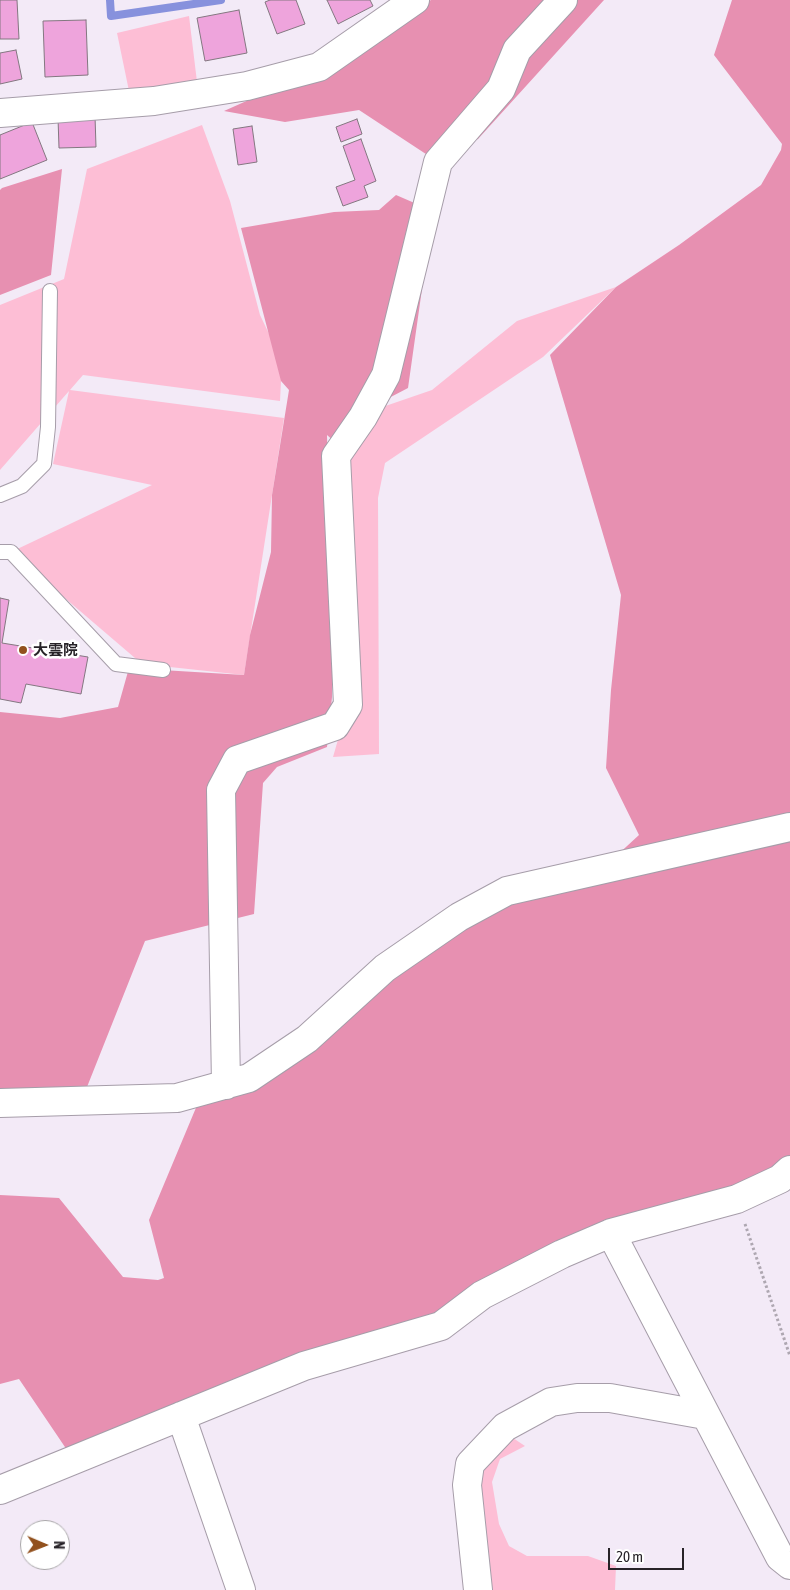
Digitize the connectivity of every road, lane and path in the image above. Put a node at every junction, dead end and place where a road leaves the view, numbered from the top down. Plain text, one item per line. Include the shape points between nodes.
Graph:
1 (416, 0) edge
2 (563, 0) edge
3 (0, 113) edge
4 (50, 291) dead end
5 (0, 495) edge
6 (0, 552) edge
7 (163, 670) dead end
8 (790, 827) edge
9 (226, 1085) junction
10 (0, 1103) edge
11 (790, 1170) edge
12 (737, 1199) junction
13 (611, 1233) junction
14 (790, 1356) edge
15 (705, 1414) junction
16 (181, 1416) junction
17 (0, 1490) edge
18 (790, 1565) edge
19 (241, 1590) edge
20 (478, 1590) edge

1 - 3 street via 319,67 247,86 154,101
2 - 9 street via 516,50 501,89 438,162 386,375 336,456 348,705 335,726 237,760 221,790
4 - 5 lane via 48,428 44,464 22,486
6 - 7 lane via 11,552 116,664
8 - 9 street via 507,891 459,917 385,968 307,1038 249,1078
9 - 10 street via 177,1098
11 - 12 street via 780,1179
12 - 13 street
12 - 14 path
13 - 15 street
13 - 16 street via 482,1295 441,1326 304,1366
15 - 18 street via 780,1558
15 - 20 street via 610,1398 577,1398 551,1402 505,1427 470,1464 467,1485
16 - 17 street
16 - 19 street

